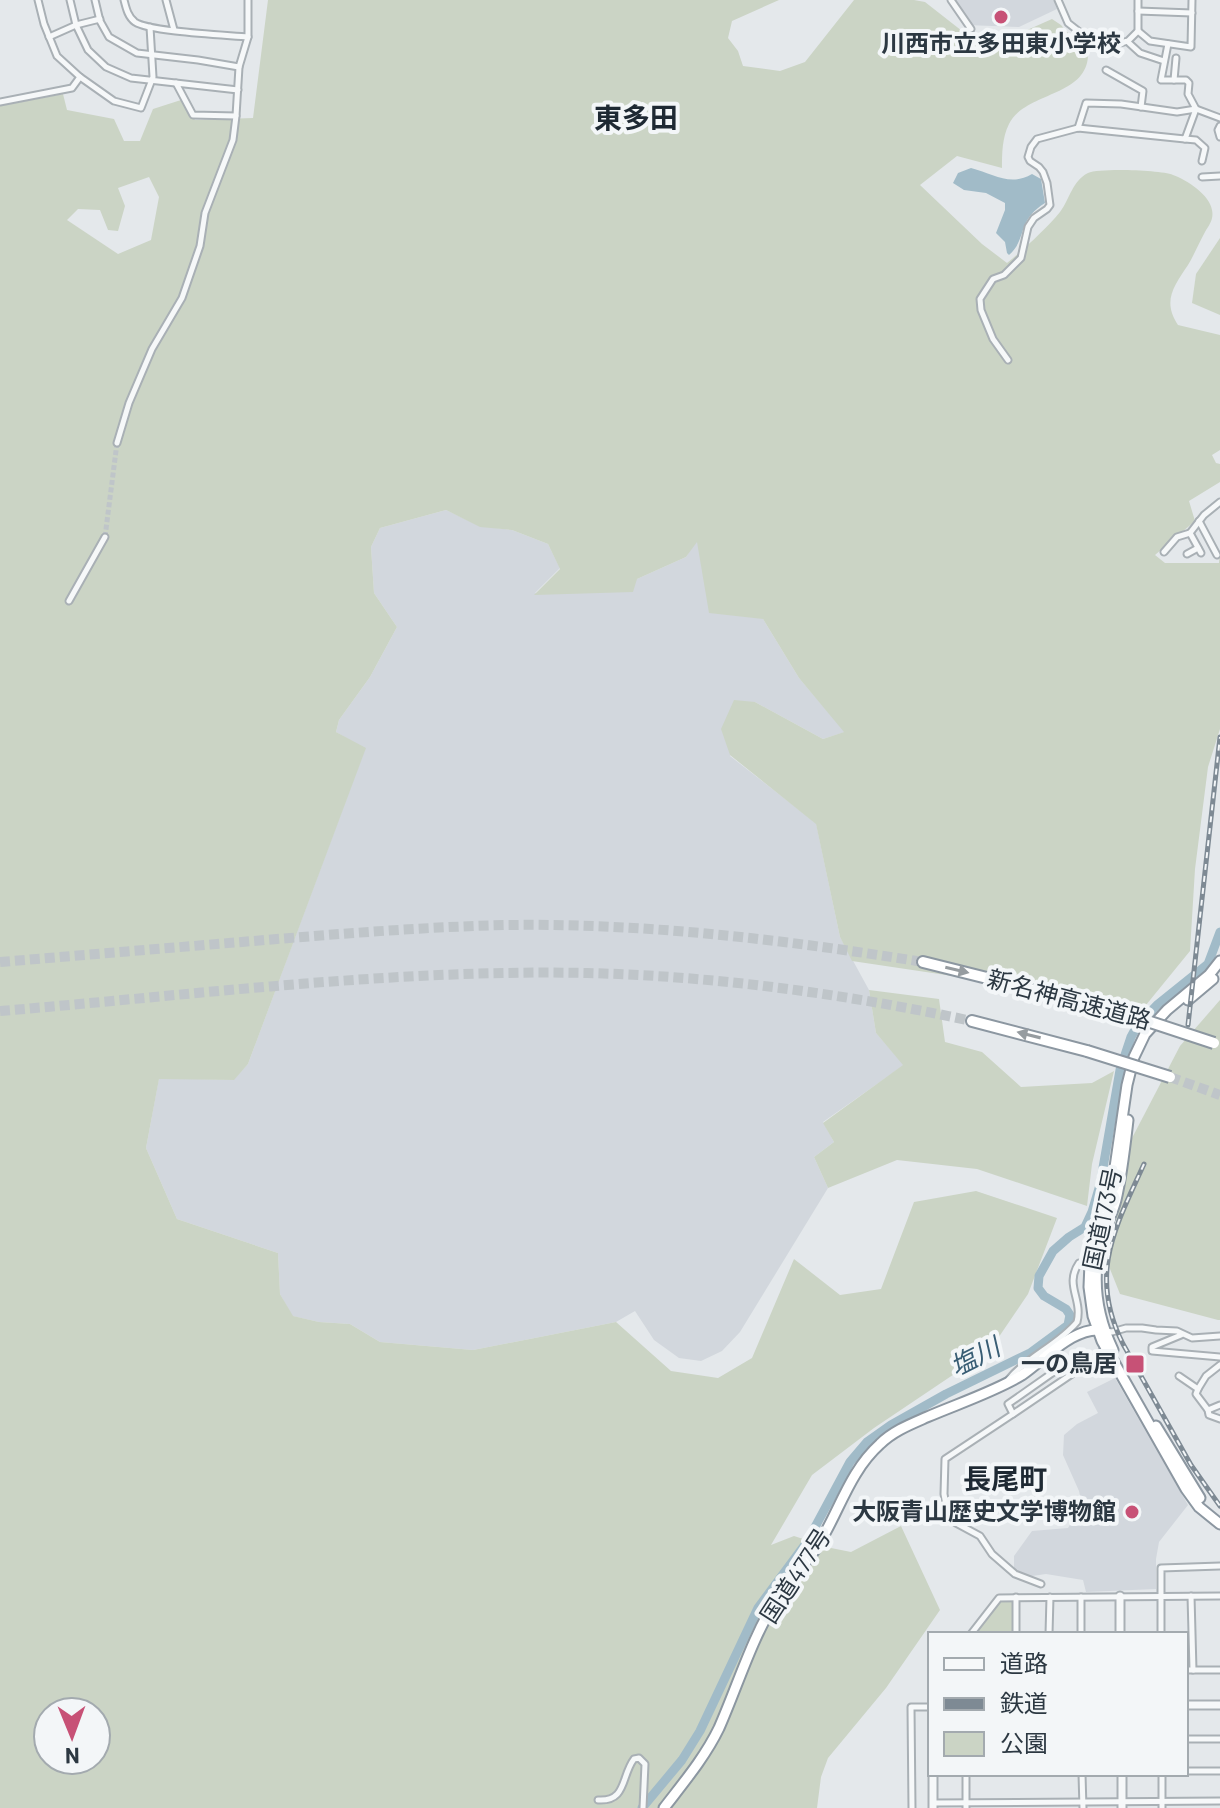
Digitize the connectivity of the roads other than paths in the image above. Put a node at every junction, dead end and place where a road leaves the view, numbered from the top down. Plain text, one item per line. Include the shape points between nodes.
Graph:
1 (38, 0) edge
2 (70, 0) edge
3 (95, 0) edge
4 (124, 0) edge
5 (166, 0) edge
6 (248, 0) edge
7 (951, 0) edge
8 (1058, 0) edge
9 (1138, 0) edge
10 (1192, 0) edge
11 (1138, 11) junction
12 (1192, 13) junction
13 (100, 19) junction
14 (76, 25) junction
15 (150, 27) junction
16 (971, 29) dead end
17 (174, 30) junction
18 (1138, 31) junction
19 (49, 37) junction
20 (248, 37) junction
21 (1129, 43) dead end
22 (1168, 44) junction
23 (152, 55) junction
24 (1176, 58) dead end
25 (1164, 61) junction
26 (239, 67) junction
27 (1106, 70) dead end
28 (80, 77) junction
29 (152, 80) junction
30 (1174, 80) junction
31 (176, 83) junction
32 (238, 90) junction
33 (0, 102) edge
34 (1141, 107) junction
35 (1196, 109) junction
36 (236, 116) junction
37 (1220, 118) edge
38 (1220, 126) edge
39 (1078, 128) junction
40 (1220, 137) edge
41 (1185, 139) junction
42 (1202, 161) dead end
43 (1220, 176) edge
44 (1202, 177) dead end
45 (1008, 360) dead end
46 (117, 443) tunnel mouth
47 (1220, 502) edge
48 (1199, 521) junction
49 (1190, 533) junction
50 (105, 537) tunnel mouth
51 (1164, 552) dead end
52 (1187, 554) dead end
53 (1217, 555) dead end
54 (69, 601) dead end
55 (1220, 961) edge
56 (923, 962) tunnel mouth
57 (1220, 970) edge
58 (972, 1021) tunnel mouth
59 (1214, 1043) dead end
60 (1170, 1077) tunnel mouth
61 (1090, 1263) junction
62 (1101, 1330) junction
63 (1182, 1334) junction
64 (1220, 1336) edge
65 (1106, 1348) junction
66 (1056, 1349) junction
67 (1220, 1357) edge
68 (1065, 1364) junction
69 (1220, 1365) edge
70 (1072, 1374) junction
71 (1179, 1376) dead end
72 (1006, 1383) junction
73 (1198, 1389) junction
74 (1220, 1405) edge
75 (1208, 1410) junction
76 (1013, 1414) junction
77 (1220, 1419) edge
78 (1220, 1517) edge
79 (1220, 1524) edge
80 (1220, 1566) edge
81 (1041, 1584) dead end
82 (1120, 1596) junction
83 (1161, 1596) junction
84 (1191, 1596) junction
85 (1220, 1596) edge
86 (1016, 1597) junction
87 (1050, 1597) junction
88 (1081, 1597) junction
89 (973, 1632) edge
90 (1016, 1632) edge
91 (1049, 1632) edge
92 (1081, 1632) edge
93 (1120, 1632) edge
94 (1161, 1632) edge
95 (1190, 1670) edge
96 (1220, 1670) edge
97 (1188, 1705) edge
98 (1220, 1705) edge
99 (928, 1707) edge
100 (1188, 1739) edge
101 (1220, 1739) edge
102 (1188, 1771) edge
103 (1220, 1771) edge
104 (933, 1776) edge
105 (966, 1776) edge
106 (1082, 1776) edge
107 (1122, 1776) edge
108 (1162, 1776) edge
109 (598, 1800) dead end
110 (1220, 1801) edge
111 (1162, 1804) edge
112 (1194, 1804) edge
113 (966, 1805) edge
114 (1083, 1805) edge
115 (1122, 1805) edge
116 (933, 1806) edge
117 (643, 1808) edge
118 (664, 1808) edge
119 (912, 1808) edge

1 - 19 street
2 - 14 street
3 - 13 street
4 - 15 street via 134,22
5 - 17 street
6 - 20 street
7 - 16 street
8 - 18 street via 1068,23 1109,46 1128,41
9 - 11 street
10 - 12 street
11 - 12 street
11 - 18 street
12 - 22 street via 1191,47
13 - 14 street
13 - 23 street via 109,37
14 - 19 street
14 - 29 street via 88,50 106,67
15 - 17 street
15 - 23 street
17 - 20 street
18 - 22 street via 1150,41
19 - 28 street via 57,56
20 - 26 street
21 - 25 street
22 - 25 street
23 - 26 street
23 - 29 street
24 - 30 street
25 - 30 street via 1161,80
26 - 32 street
27 - 34 street via 1143,91
28 - 29 street via 114,101 141,108
28 - 33 street via 72,88
29 - 31 street
30 - 35 street via 1189,83
31 - 32 street
31 - 36 street via 193,115
32 - 36 street
34 - 35 street
34 - 39 street via 1086,103
35 - 37 street
35 - 41 street
36 - 46 street via 182,298 152,349
38 - 40 street
39 - 41 street
39 - 45 street via 1034,141 1028,157 1043,172 1050,205 1028,227 1021,258 993,279 980,299 989,331
41 - 42 street via 1205,148
43 - 44 street
47 - 48 street
48 - 49 street
48 - 53 street
49 - 51 street via 1177,537
49 - 52 street via 1199,550
50 - 54 street
55 - 61 highway, 国道173号 via 1145,1034 1134,1057 1113,1181
56 -> 59 highway, 新名神高速道路, bridge via 1090,1004
57 - 62 highway, 国道173号 via 1170,1014 1142,1052 1118,1191 1097,1261
60 -> 58 highway, 新名神高速道路, bridge
61 - 62 highway, 国道173号 via 1093,1316
61 - 72 street via 1079,1263 1072,1282 1077,1322
62 - 63 street via 1142,1328
62 - 65 highway, 国道173号
62 - 66 highway, 国道477号 via 1079,1333
62 - 78 highway, 国道173号 via 1199,1497
63 - 64 street
63 - 67 street via 1152,1351
65 - 70 street
65 - 79 highway, 国道173号 via 1186,1489
66 - 68 street
66 - 72 highway, 国道477号
68 - 70 street
68 - 76 street via 1008,1404
69 - 73 street
70 - 76 street
71 - 73 street
72 - 118 highway, 国道477号 via 900,1430 880,1443 861,1466 816,1549 776,1600 703,1756
73 - 75 street
74 - 75 street
75 - 77 street
76 - 81 street via 945,1459 944,1494 956,1523 980,1536 1015,1574
80 - 83 street via 1161,1568
82 - 83 street
82 - 88 street
82 - 93 street
83 - 84 street
83 - 94 street
84 - 85 street
84 - 95 street
86 - 87 street
86 - 89 street via 999,1598
86 - 90 street
87 - 88 street
87 - 91 street
88 - 92 street
95 - 96 street
97 - 98 street
99 - 119 street via 911,1707
100 - 101 street
102 - 103 street
104 - 116 street
105 - 113 street
106 - 114 street
107 - 115 street
108 - 111 street
109 - 117 street via 614,1798 629,1766 639,1758 645,1764
110 - 112 street
111 - 112 street
111 - 115 street
113 - 114 street
113 - 116 street
114 - 115 street

